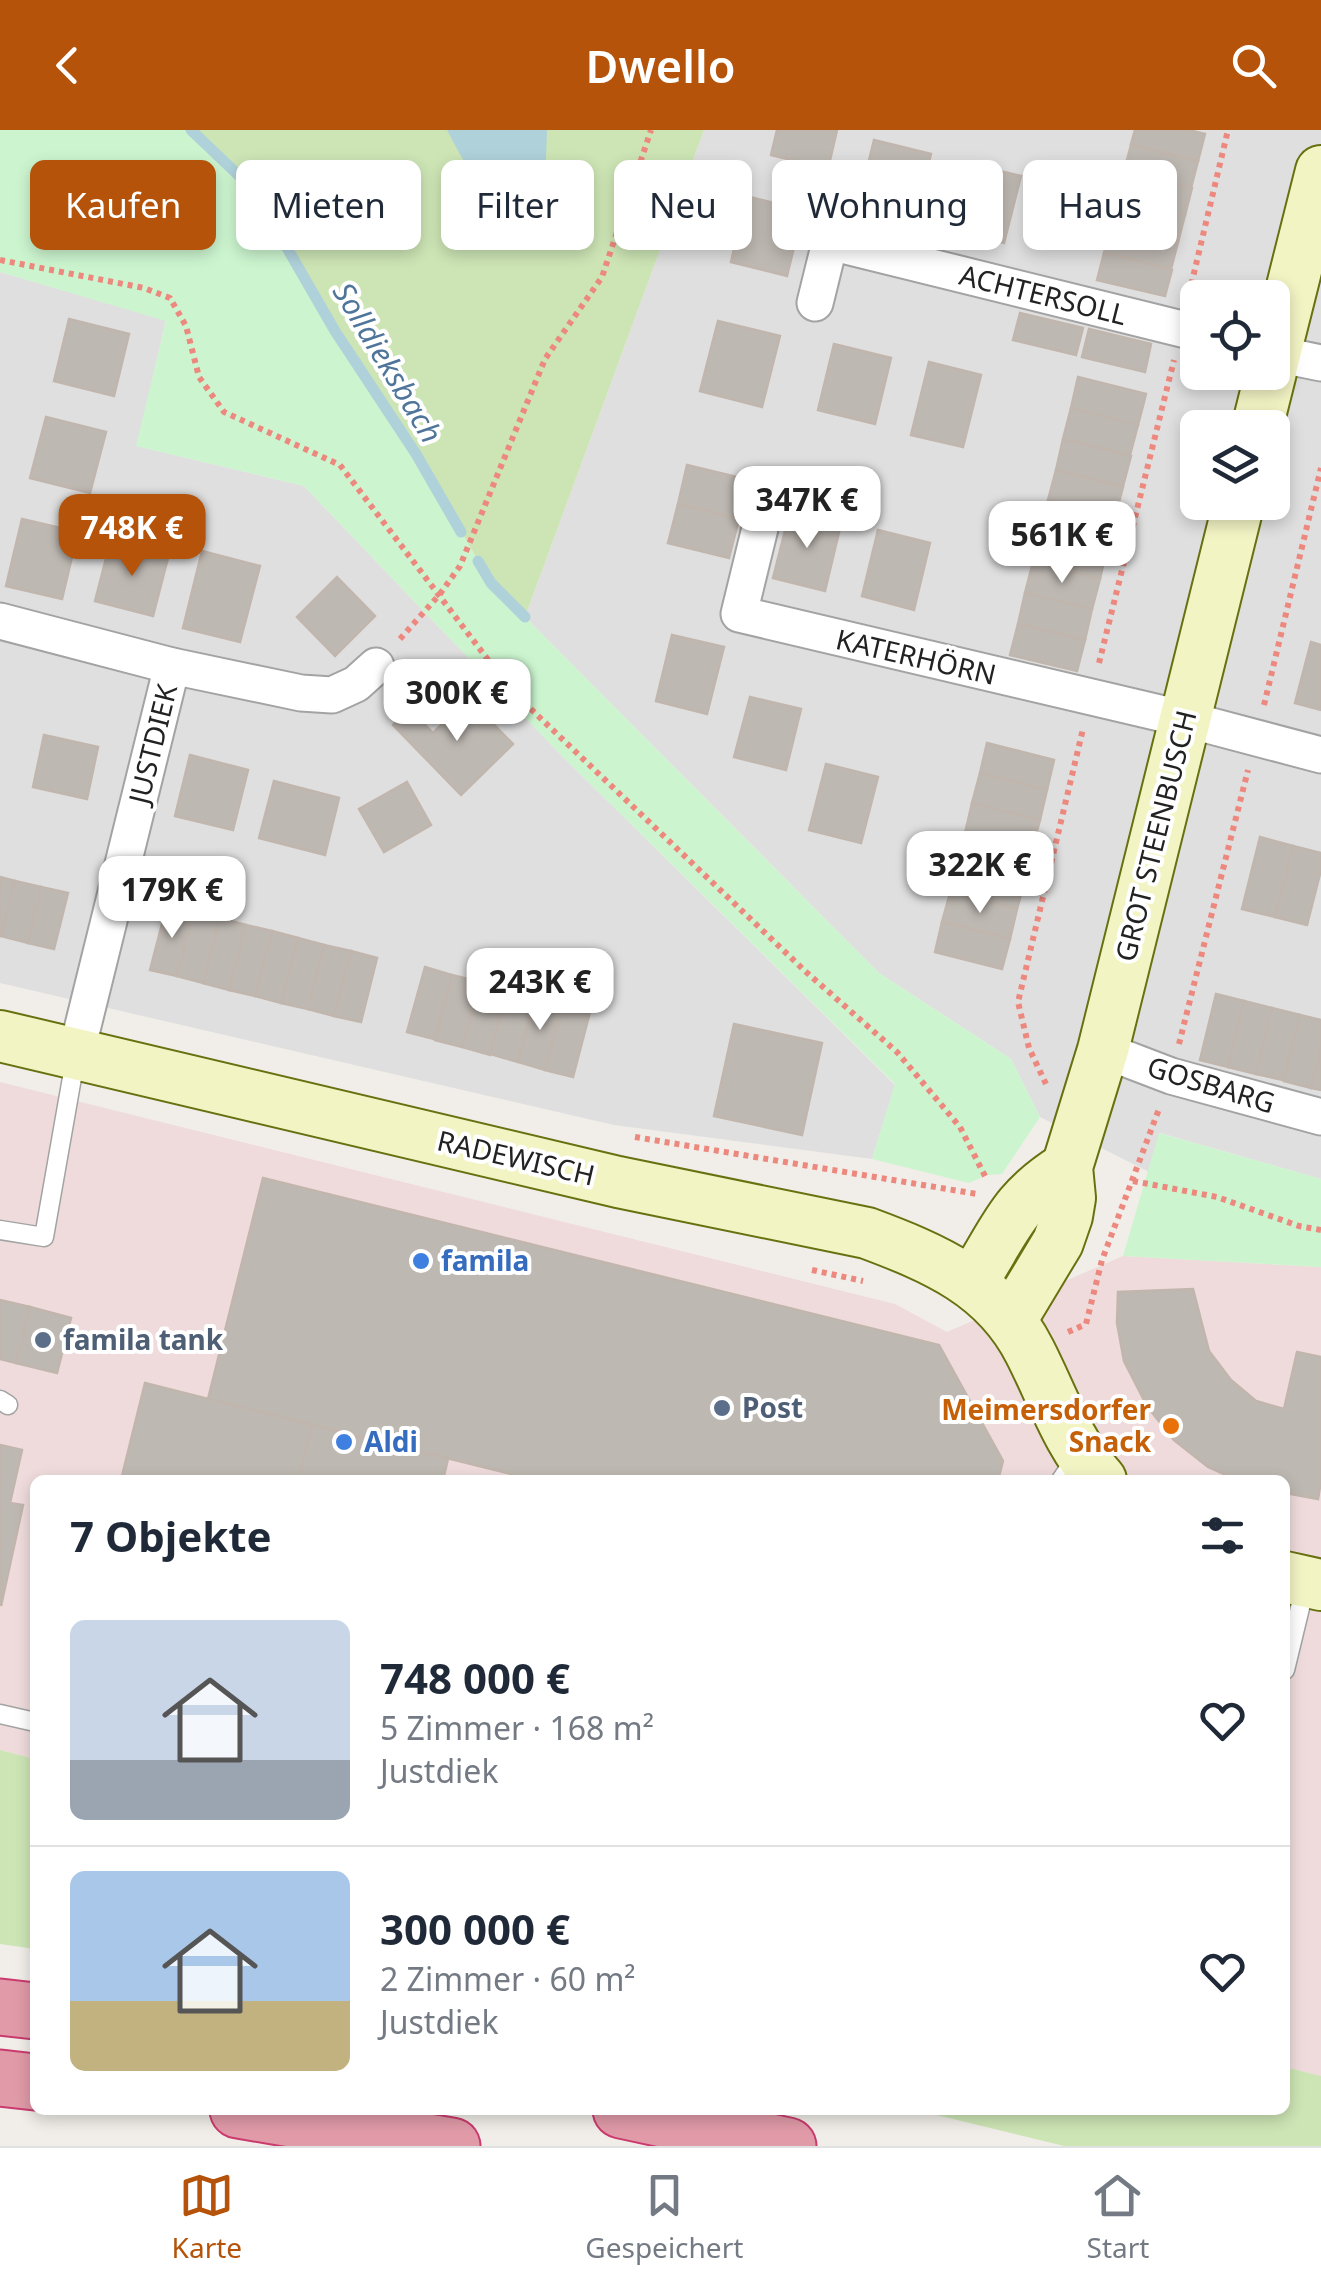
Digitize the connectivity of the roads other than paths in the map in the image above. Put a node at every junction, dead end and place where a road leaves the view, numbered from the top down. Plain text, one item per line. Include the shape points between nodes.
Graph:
1 (1321, 171) edge
2 (828, 250) edge
3 (862, 250) edge
4 (815, 304) dead end
5 (1290, 327) edge
6 (1180, 329) edge
7 (1235, 520) edge
8 (761, 524) dead end
9 (0, 621) edge
10 (172, 666) junction
11 (376, 666) road end
12 (1185, 719) junction
13 (1321, 755) edge
14 (0, 1036) edge
15 (1102, 1050) junction
16 (76, 1054) junction
17 (1321, 1118) edge
18 (1067, 1167) junction
19 (0, 1230) edge
20 (973, 1282) junction
21 (1020, 1335) junction
22 (1080, 1472) edge
23 (1304, 1581) edge
24 (1290, 1647) edge
25 (0, 1714) edge
26 (30, 1721) edge
27 (0, 2007) edge
28 (30, 2010) edge
29 (0, 2078) edge
30 (30, 2081) edge
31 (268, 2115) edge
32 (644, 2115) edge
33 (452, 2146) edge
34 (788, 2146) edge

1 - 5 street
2 - 4 street
3 - 6 street, ACHTERSOLL
7 - 12 street, GROT STEENBUSCH
8 - 12 street, KATERHÖRN via 739,614
9 - 10 street, JUSTDIEK
10 - 11 street, JUSTDIEK via 332,695
10 - 16 street, JUSTDIEK
12 - 13 street
12 - 15 street, GROT STEENBUSCH
14 - 16 street, RADEWISCH
15 - 17 street, GOSBARG
15 - 18 street, GROT STEENBUSCH
16 - 19 lane via 44,1238
16 - 20 street, RADEWISCH via 866,1233 937,1260
18 - 20 street via 1028,1195 1000,1204
18 - 21 street, GROT STEENBUSCH via 1080,1251
20 - 21 street, RADEWISCH
21 - 22 street
23 - 24 lane
25 - 26 lane
27 - 28 highway
29 - 30 highway
31 - 33 highway
32 - 34 highway

